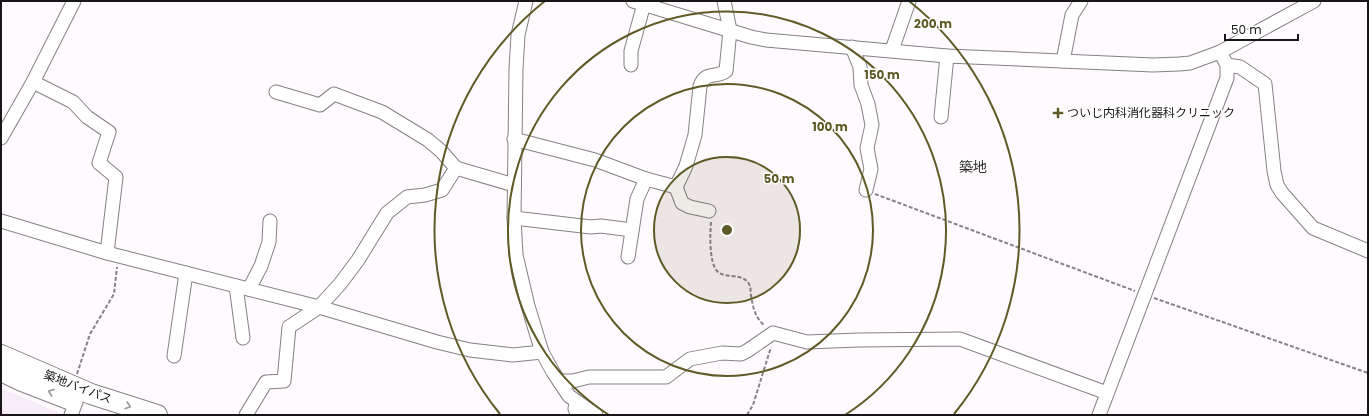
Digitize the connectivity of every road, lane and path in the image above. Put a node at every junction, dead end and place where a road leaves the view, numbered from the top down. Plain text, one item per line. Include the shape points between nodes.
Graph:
1 (74, 1) edge
2 (526, 1) edge
3 (724, 1) edge
4 (909, 1) edge
5 (1081, 1) edge
6 (1314, 1) edge
7 (638, 3) edge
8 (730, 30) junction
9 (852, 47) junction
10 (892, 50) junction
11 (1220, 52) junction
12 (947, 56) junction
13 (1063, 61) junction
14 (631, 65) dead end
15 (1227, 65) junction
16 (33, 82) junction
17 (276, 92) dead end
18 (941, 117) dead end
19 (1, 138) edge
20 (514, 138) junction
21 (456, 168) junction
22 (646, 179) junction
23 (514, 185) junction
24 (676, 187) junction
25 (866, 190) joint
26 (709, 211) joint
27 (514, 218) junction
28 (1, 221) edge
29 (270, 221) dead end
30 (632, 230) junction
31 (1368, 251) edge
32 (113, 254) junction
33 (628, 257) dead end
34 (186, 273) junction
35 (236, 286) junction
36 (249, 289) junction
37 (1144, 294) junction
38 (319, 307) junction
39 (773, 333) junction
40 (243, 338) dead end
41 (542, 352) junction
42 (1, 355) edge
43 (174, 356) dead end
44 (1, 371) edge
45 (1368, 373) edge
46 (560, 381) junction
47 (1107, 393) junction
48 (73, 401) edge
49 (576, 402) junction
50 (114, 415) edge
51 (157, 415) edge
52 (246, 415) edge
53 (578, 415) edge
54 (596, 415) edge
55 (747, 415) edge
56 (1099, 415) edge

1 - 16 street
2 - 20 street via 518,35
3 - 8 street
4 - 10 street
5 - 13 street via 1072,16
6 - 11 street
7 - 8 street
7 - 14 street
8 - 9 street via 766,40
8 - 24 street via 726,71 706,76 700,86 694,134 686,166
9 - 10 street
9 - 25 street via 860,67 861,85 872,125 867,148 871,169
10 - 12 street
11 - 13 street via 1190,63 1179,64
11 - 15 street
12 - 13 street
12 - 18 street
15 - 31 street via 1240,67 1265,84 1274,171 1282,193 1313,228
15 - 37 street via 1227,78
16 - 19 street
16 - 32 street via 73,102 87,117 109,132 99,164 116,177
17 - 21 street via 320,105 334,94 382,112 428,140
20 - 22 street via 595,160
20 - 23 street
21 - 23 street
21 - 38 street via 442,190 408,197 387,213 358,260
22 - 24 street
22 - 30 street via 637,198
23 - 27 street
24 - 26 street via 682,203
25 - 37 path
26 - 39 path via 714,267 718,273 734,275 746,281 750,286 756,316
27 - 30 street
27 - 41 street via 516,255
28 - 32 street
29 - 36 street via 269,242 261,266
30 - 33 street
32 - 34 street
32 - 48 path via 114,294 90,334
34 - 35 street
34 - 43 street
35 - 36 street
35 - 40 street
36 - 38 street
37 - 45 path
37 - 47 street
38 - 41 street via 470,350 513,354
38 - 52 street via 289,327 284,381 266,382
39 - 46 street via 741,354 722,353 690,360 666,377 589,377
39 - 47 street via 807,342 960,339
39 - 55 path via 773,341 753,405
41 - 46 street via 552,372
42 - 48 highway, 築地バイパス
48 -> 44 highway, 築地バイパス
46 - 49 street
47 - 56 street
48 - 50 highway, 築地バイパス
48 -> 51 highway, 築地バイパス via 91,394
49 - 53 street via 575,409
49 - 54 street

